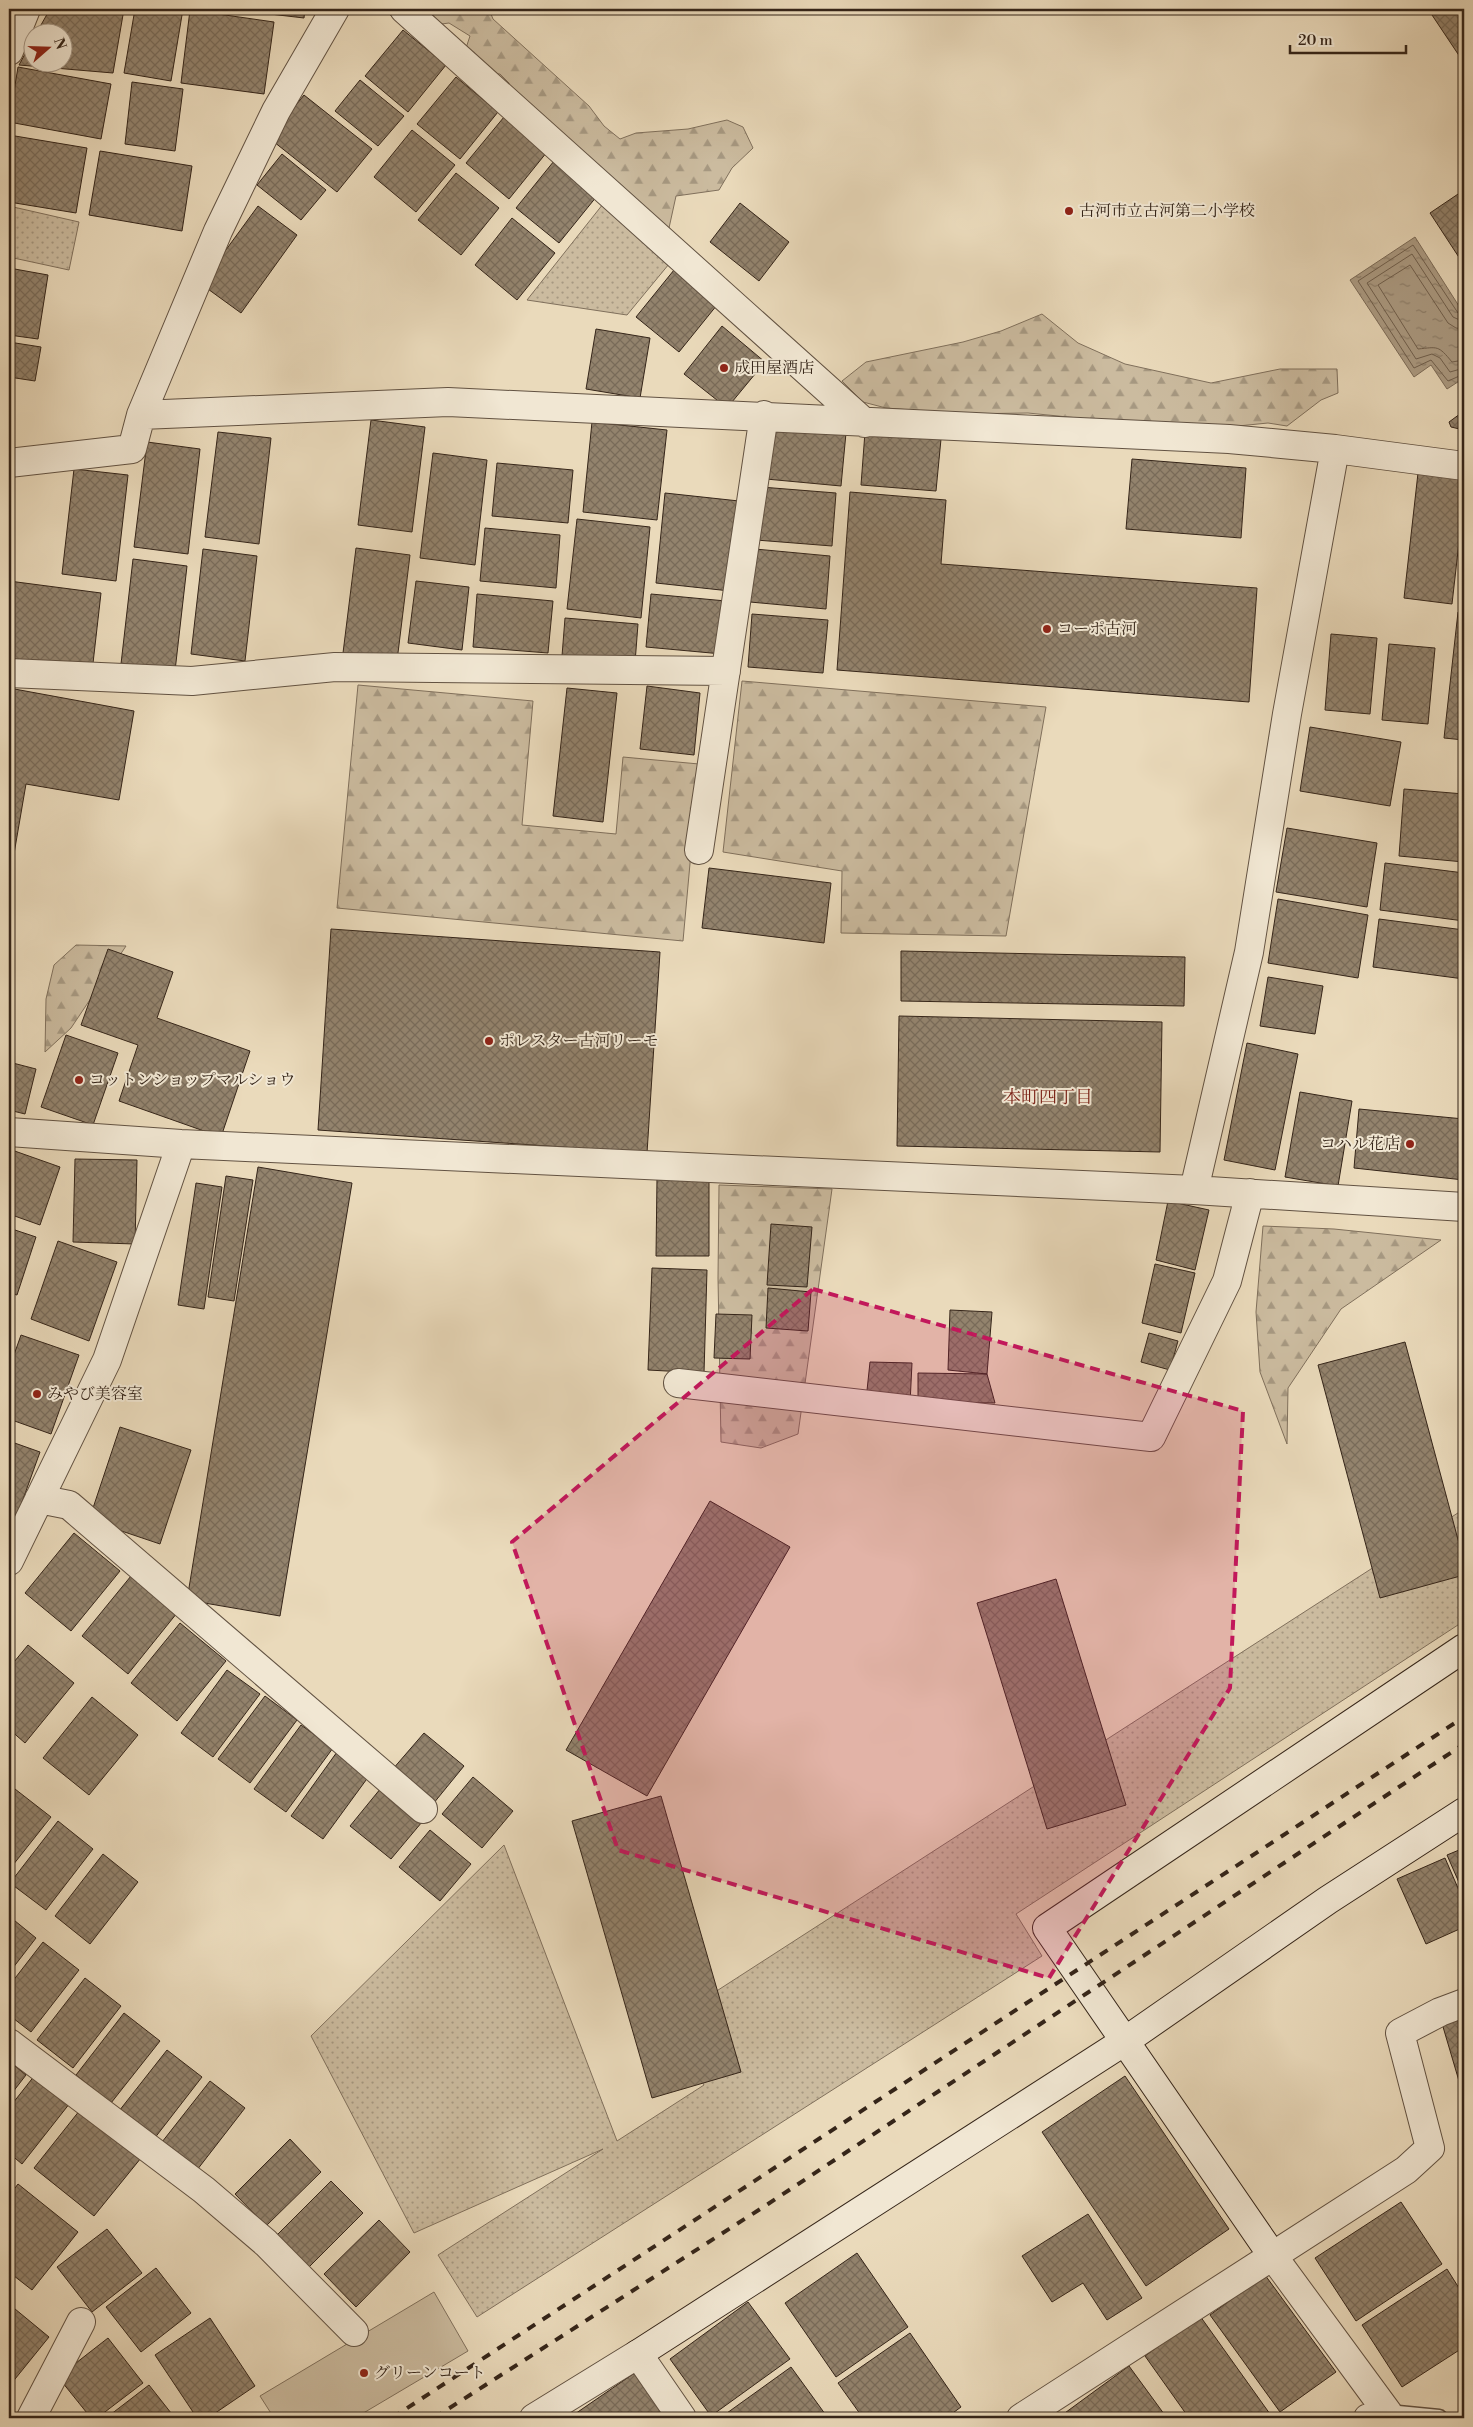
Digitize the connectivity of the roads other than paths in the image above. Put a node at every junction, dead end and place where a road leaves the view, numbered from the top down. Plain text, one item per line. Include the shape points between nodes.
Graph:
1 (26, 9) edge
2 (334, 9) edge
3 (404, 9) edge
4 (9, 51) edge
5 (141, 415) junction
6 (764, 415) junction
7 (865, 423) junction
8 (1335, 449) junction
9 (9, 463) edge
10 (1464, 466) edge
11 (726, 671) junction
12 (9, 673) edge
13 (699, 850) dead end
14 (9, 1132) edge
15 (181, 1144) junction
16 (1194, 1190) junction
17 (1250, 1193) junction
18 (1464, 1207) edge
19 (678, 1383) dead end
20 (39, 1499) junction
21 (9, 1561) edge
22 (1464, 1648) edge
23 (423, 1809) dead end
24 (1464, 1812) edge
25 (1464, 2003) edge
26 (1125, 2041) junction
27 (9, 2043) edge
28 (1272, 2255) junction
29 (81, 2322) dead end
30 (354, 2332) dead end
31 (638, 2354) junction
32 (1378, 2416) edge
33 (31, 2418) edge
34 (534, 2418) edge
35 (682, 2418) edge
36 (1021, 2418) edge
37 (1439, 2418) edge

1 - 4 street
2 - 5 street via 276,111 218,231
3 - 7 street
5 - 6 street via 448,402
5 - 9 street via 132,449
6 - 7 street
6 - 11 street
7 - 8 street via 1230,439
8 - 10 street
8 - 16 street via 1287,714 1249,952
11 - 12 street via 335,666 192,681
11 - 13 street
14 - 15 street
15 - 16 street
15 - 20 street via 107,1360
16 - 17 street
17 - 18 street
17 - 19 street via 1227,1282 1151,1437
20 - 21 street
20 - 23 street via 68,1505
22 - 26 street via 1048,1928
24 - 26 street via 1328,1900
25 - 28 street via 1400,2032 1430,2148 1406,2170
26 - 28 street
26 - 31 street
27 - 30 street via 204,2190 266,2244
28 - 32 street
28 - 36 street
29 - 33 street
31 - 34 street
31 - 35 street
32 - 37 lane

